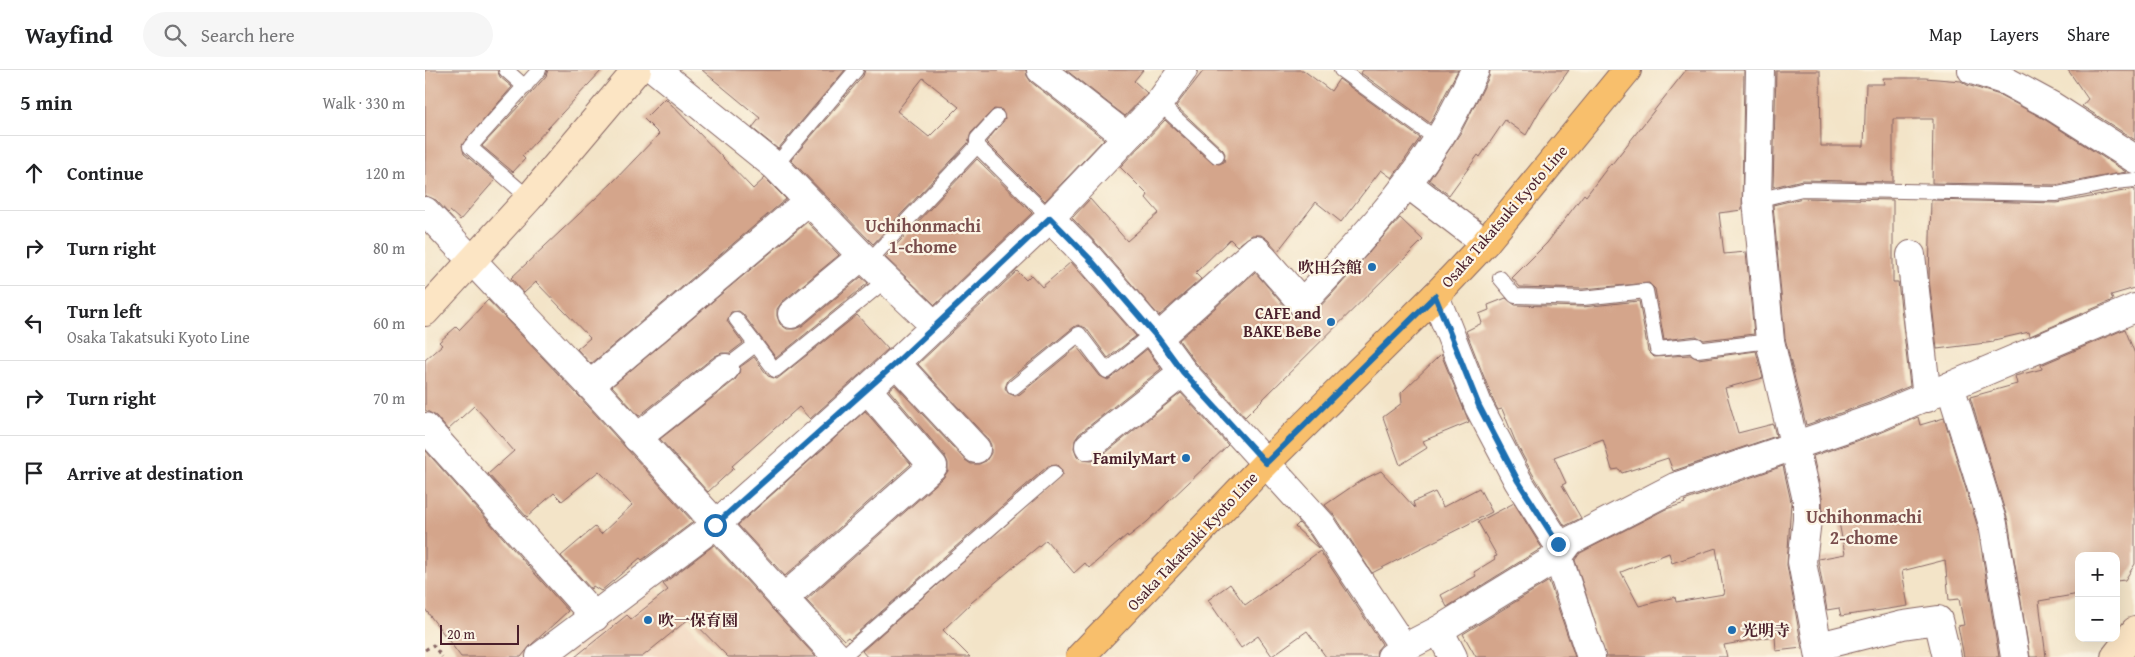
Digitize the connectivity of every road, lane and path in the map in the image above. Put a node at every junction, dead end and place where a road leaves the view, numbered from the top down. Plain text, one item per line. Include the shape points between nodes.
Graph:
1 (506, 70) edge
2 (539, 70) edge
3 (637, 70) edge
4 (656, 70) edge
5 (855, 70) edge
6 (1041, 70) edge
7 (1183, 70) edge
8 (1341, 70) edge
9 (1475, 70) edge
10 (1627, 70) edge
11 (1761, 70) edge
12 (1972, 70) edge
13 (525, 87) junction
14 (1159, 103) junction
15 (997, 116) dead end
16 (1126, 136) junction
17 (1438, 140) junction
18 (977, 146) junction
19 (1217, 156) dead end
20 (2135, 159) edge
21 (775, 166) junction
22 (2135, 180) edge
23 (1408, 184) junction
24 (529, 198) junction
25 (1757, 200) junction
26 (809, 201) junction
27 (425, 211) edge
28 (1050, 218) junction
29 (1485, 243) junction
30 (1911, 255) dead end
31 (472, 261) junction
32 (872, 266) junction
33 (1500, 278) dead end
34 (1435, 296) junction
35 (425, 312) edge
36 (2134, 312) edge
37 (792, 314) dead end
38 (736, 319) dead end
39 (934, 326) junction
40 (1158, 338) junction
41 (1769, 341) junction
42 (755, 345) junction
43 (896, 363) junction
44 (725, 368) joint
45 (1183, 372) junction
46 (589, 385) junction
47 (1014, 388) dead end
48 (867, 389) junction
49 (1939, 392) junction
50 (425, 427) edge
51 (637, 438) junction
52 (1089, 446) dead end
53 (1795, 446) junction
54 (976, 449) dead end
55 (1266, 463) junction
56 (1054, 473) dead end
57 (715, 525) junction
58 (1558, 557) junction
59 (783, 599) junction
60 (595, 617) junction
61 (1439, 630) junction
62 (2135, 631) edge
63 (425, 650) edge
64 (1820, 651) edge
65 (1397, 652) edge
66 (442, 657) edge
67 (539, 657) edge
68 (837, 657) edge
69 (841, 657) edge
70 (1081, 657) edge
71 (1453, 657) edge
72 (1591, 657) edge
73 (1947, 657) edge
74 (2015, 657) edge
75 (2115, 657) edge

1 - 13 lane
2 - 13 lane
3 - 24 street
4 - 21 street
5 - 21 lane
6 - 16 street
7 - 14 street
8 - 17 lane
9 - 17 street
10 - 29 main road, Osaka Takatsuki Kyoto Line
11 - 25 street
12 - 20 street via 2014,85
13 - 24 lane via 470,147
14 - 16 street
14 - 19 lane
15 - 18 lane via 977,140
16 - 28 street
17 - 23 street
18 - 28 lane
18 - 32 lane
21 - 26 street
22 - 25 lane via 2057,194 1802,189
23 - 29 street
23 - 40 street via 1363,238 1301,303 1256,250
24 - 31 street
25 - 41 street
26 - 32 street
26 - 46 street
27 - 31 street
28 - 39 street
28 - 40 street
29 - 34 main road, Osaka Takatsuki Kyoto Line
30 - 49 street
31 - 35 street
31 - 46 street
32 - 37 street
32 - 39 street
32 - 42 lane via 775,370
33 - 41 lane via 1515,296 1583,298 1646,291 1657,349 1697,344 1697,350
34 - 55 main road, Osaka Takatsuki Kyoto Line
34 - 58 street via 1479,406 1518,481 1558,544
36 - 49 street
38 - 42 lane
39 - 43 street
40 - 45 street
40 - 47 lane via 1143,341 1107,371 1079,334
41 - 53 street
42 - 44 lane
43 - 48 street
43 - 54 street
44 - 51 street
45 - 52 street
45 - 55 street
46 - 51 street
48 - 57 street
48 - 59 street via 933,466
49 - 53 street
49 - 74 street via 1993,524
50 - 60 street
51 - 57 street
53 - 58 street via 1675,487 1569,541
53 - 64 street via 1807,500 1803,562
55 - 65 street via 1322,525
55 - 70 main road, Osaka Takatsuki Kyoto Line
56 - 69 lane
57 - 59 street
57 - 60 street
58 - 61 street
58 - 72 street
59 - 68 street
60 - 67 street
61 - 65 street
61 - 71 street
62 - 75 street
63 - 66 path via 433,644
64 - 73 street via 1903,625 1938,620

